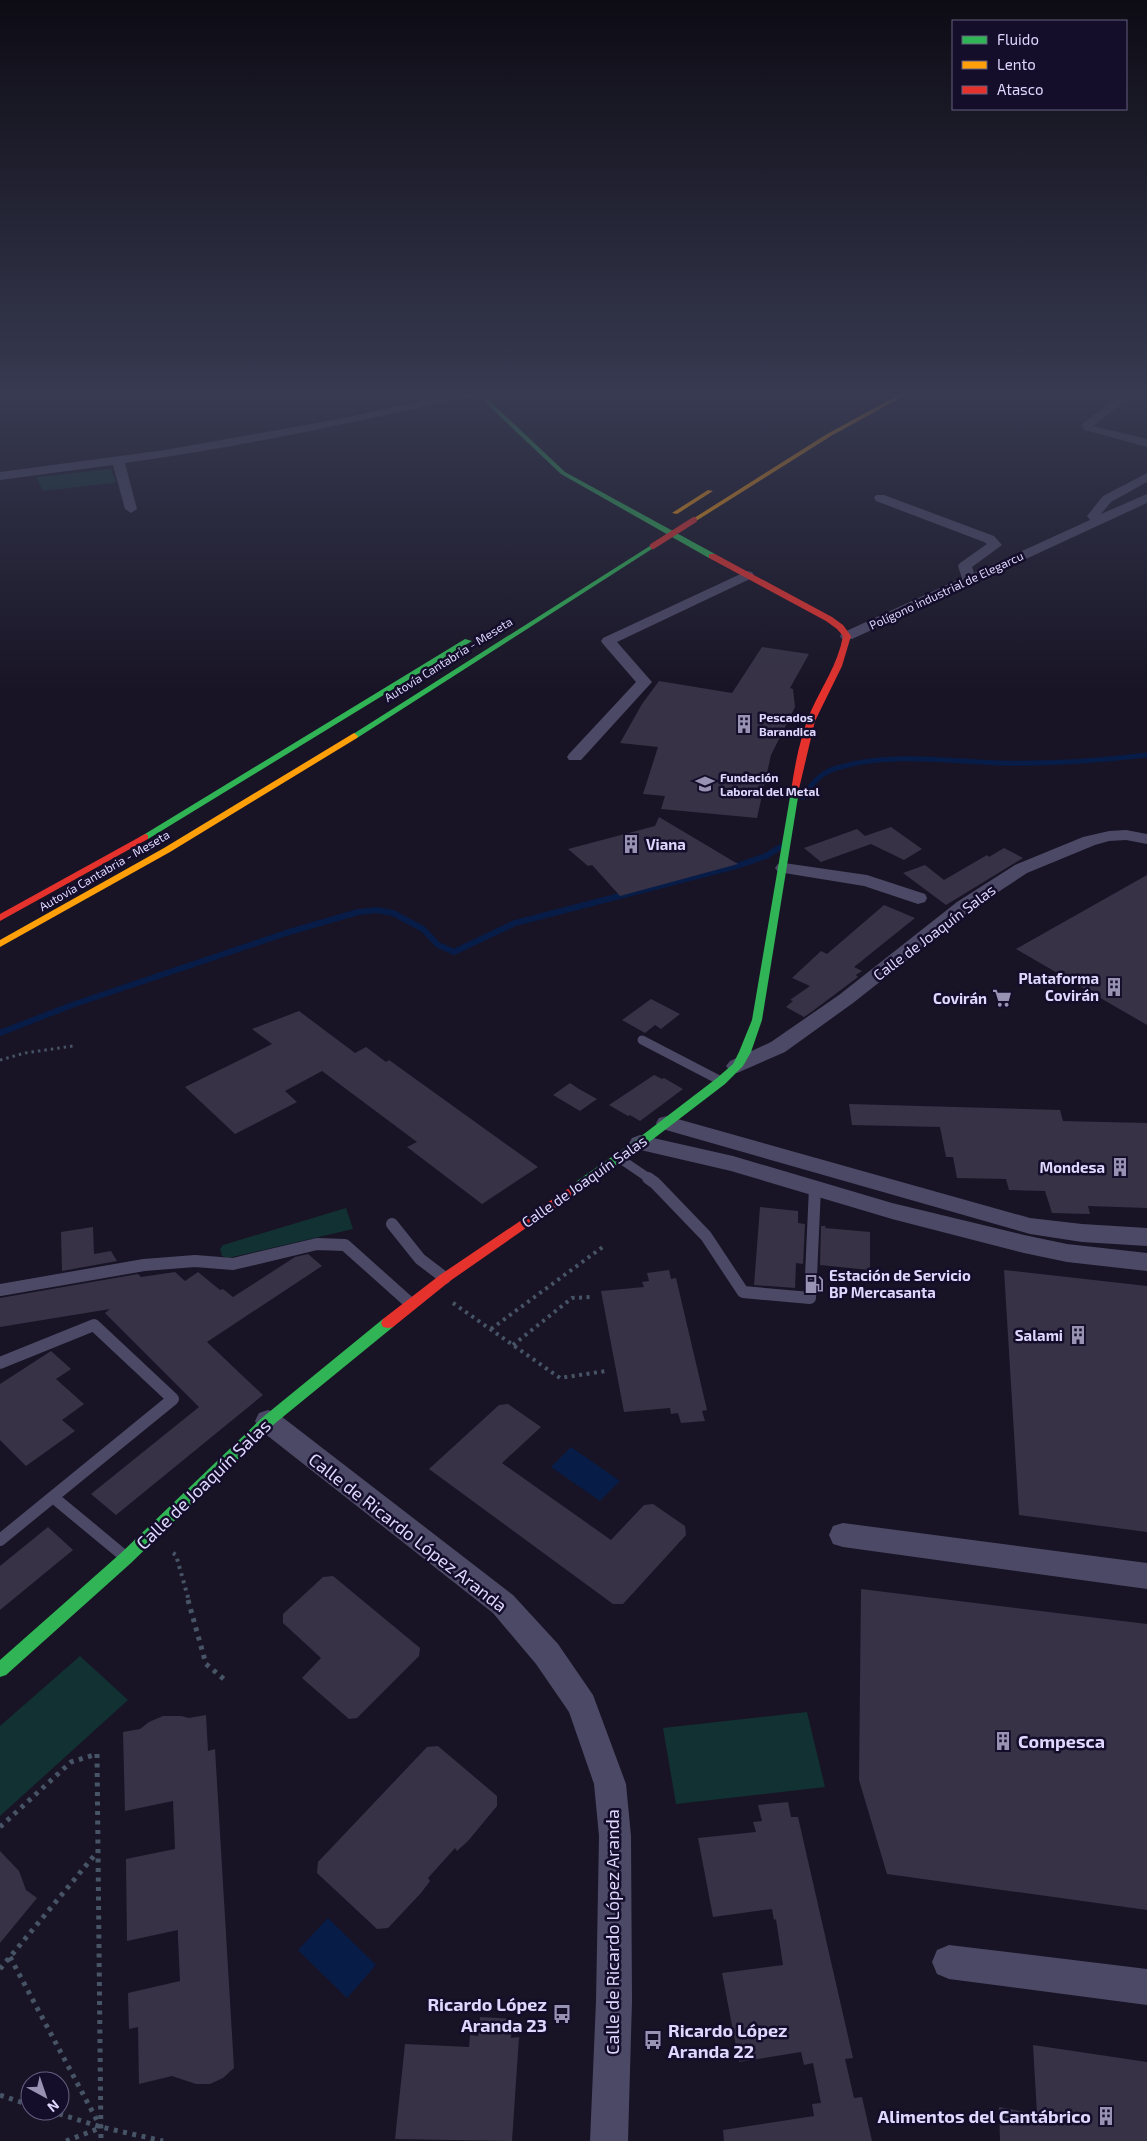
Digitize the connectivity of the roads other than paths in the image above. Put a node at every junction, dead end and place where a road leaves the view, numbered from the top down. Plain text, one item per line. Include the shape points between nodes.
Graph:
1 (126, 492) edge
2 (597, 492) edge
3 (709, 492) edge
4 (739, 492) edge
5 (1119, 492) edge
6 (880, 498) dead end
7 (1147, 498) edge
8 (131, 509) dead end
9 (1099, 520) junction
10 (644, 532) dead end
11 (747, 575) junction
12 (969, 578) junction
13 (479, 634) dead end
14 (848, 636) junction
15 (575, 757) dead end
16 (163, 828) junction
17 (1147, 839) edge
18 (784, 868) junction
19 (36, 885) dead end
20 (918, 898) dead end
21 (72, 906) junction
22 (0, 918) edge
23 (0, 944) edge
24 (0, 949) edge
25 (642, 1040) dead end
26 (736, 1066) junction
27 (721, 1081) junction
28 (667, 1123) junction
29 (640, 1143) junction
30 (618, 1158) junction
31 (815, 1188) junction
32 (392, 1224) dead end
33 (1147, 1237) edge
34 (1147, 1262) edge
35 (445, 1278) junction
36 (0, 1290) edge
37 (411, 1304) junction
38 (0, 1363) edge
39 (268, 1421) junction
40 (53, 1497) junction
41 (843, 1534) dead end
42 (0, 1540) edge
43 (126, 1558) junction
44 (1147, 1576) edge
45 (0, 1670) edge
46 (949, 1962) dead end
47 (1147, 1987) edge
48 (609, 2141) edge

1 - 8 street
2 - 11 main road
3 - 10 main road
4 - 21 main road, Autovía Cantabria - Meseta, bridge via 272,787
5 - 9 street via 1107,498 1093,516
6 - 12 street, Polígono industrial de Elegarcu via 989,539 995,545 965,566
7 - 9 street, Polígono industrial de Elegarcu
9 - 12 street, Polígono industrial de Elegarcu
11 - 14 main road via 829,619
11 - 15 street via 608,641 644,682
12 - 14 street, Polígono industrial de Elegarcu
13 - 16 main road, Autovía Cantabria - Meseta
14 - 18 main road via 843,661 815,711 802,752
16 - 19 main road
16 - 22 main road, Autovía Cantabria - Meseta
17 - 26 street, Calle de Joaquín Salas via 1109,836 1089,841 1022,870 964,906 846,999 778,1047
18 - 20 street via 867,881
18 - 26 main road, Calle de Joaquín Salas via 757,1020
21 - 23 main road, Autovía Cantabria - Meseta
21 - 24 main road
25 - 27 lane
26 - 27 main road, Calle de Joaquín Salas
27 - 28 main road, Calle de Joaquín Salas
28 - 29 main road, Calle de Joaquín Salas
28 - 33 street via 1030,1226
29 - 30 main road, Calle de Joaquín Salas
29 - 31 street via 733,1164
30 - 31 lane via 655,1183 706,1236 743,1292 810,1298
30 - 35 main road, Calle de Joaquín Salas
31 - 34 street via 1024,1244 1067,1253
32 - 35 lane via 420,1259
35 - 37 main road, Calle de Joaquín Salas
36 - 37 lane via 167,1263 203,1261 237,1264 302,1246 331,1242 345,1245
37 - 39 main road, Calle de Joaquín Salas
38 - 40 lane via 94,1325 173,1399
39 - 43 main road, Calle de Joaquín Salas
39 - 48 street, Calle de Ricardo López Aranda via 503,1604 547,1654 582,1705 610,1784 615,1836
40 - 42 lane
40 - 43 lane
41 - 44 street
43 - 45 main road, Calle de Joaquín Salas
46 - 47 street

